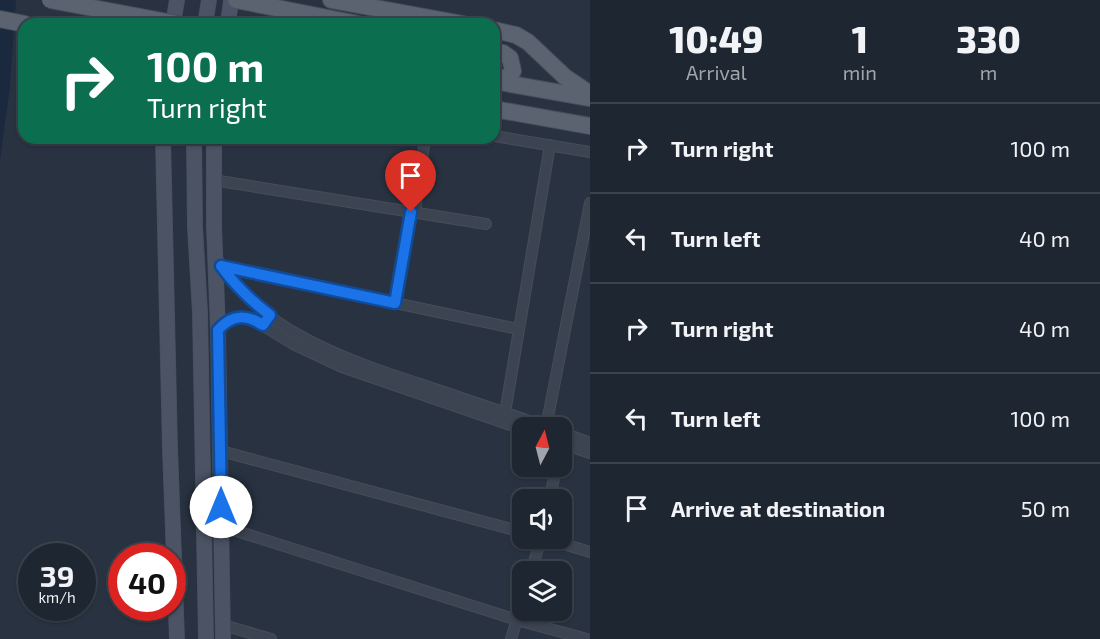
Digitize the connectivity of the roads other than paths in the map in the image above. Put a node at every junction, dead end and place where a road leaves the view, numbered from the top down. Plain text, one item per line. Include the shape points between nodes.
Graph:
1 (50, 0) edge
2 (177, 0) edge
3 (209, 0) edge
4 (234, 0) edge
5 (331, 0) edge
6 (144, 18) edge
7 (176, 18) edge
8 (206, 18) edge
9 (230, 18) edge
10 (327, 18) edge
11 (430, 18) edge
12 (0, 19) edge
13 (18, 23) edge
14 (500, 31) edge
15 (500, 52) edge
16 (500, 79) edge
17 (500, 82) edge
18 (590, 96) edge
19 (500, 110) edge
20 (590, 126) edge
21 (500, 137) edge
22 (163, 144) edge
23 (194, 144) edge
24 (214, 144) edge
25 (424, 144) edge
26 (550, 145) junction
27 (590, 152) edge
28 (213, 180) junction
29 (590, 203) edge
30 (413, 212) junction
31 (486, 224) dead end
32 (214, 226) junction
33 (195, 227) junction
34 (218, 260) junction
35 (395, 303) junction
36 (270, 315) junction
37 (263, 325) junction
38 (518, 329) junction
39 (218, 330) junction
40 (505, 413) junction
41 (517, 417) edge
42 (549, 417) edge
43 (512, 426) edge
44 (572, 436) edge
45 (590, 443) edge
46 (572, 447) edge
47 (220, 451) junction
48 (590, 453) edge
49 (221, 526) junction
50 (512, 529) edge
51 (572, 547) edge
52 (590, 552) edge
53 (205, 586) junction
54 (222, 586) junction
55 (512, 618) edge
56 (517, 621) edge
57 (521, 621) edge
58 (223, 632) edge
59 (177, 639) edge
60 (206, 639) edge
61 (271, 639) edge
62 (512, 639) edge
63 (587, 639) edge

1 - 6 main road, bridge
2 - 7 street
3 - 8 street
4 - 9 street
4 - 10 main road
5 - 11 main road
12 - 13 main road
14 - 18 main road via 528,42
15 - 16 main road via 513,64 510,76
17 - 18 main road
19 - 20 main road
21 - 26 street
22 - 59 street
23 - 33 street
24 - 28 street
25 - 30 street
26 - 27 street
26 - 38 street
28 - 30 street
28 - 32 street
29 - 42 street
30 - 31 street
30 - 35 street
32 - 33 street
32 - 34 street
33 - 53 street
34 - 35 street
34 - 36 street via 234,284
34 - 39 street
35 - 38 street
36 - 37 street
36 - 40 street via 344,357
37 - 39 street via 240,316
37 - 43 street via 342,368
38 - 40 street
39 - 47 street
40 - 41 street
44 - 45 street
46 - 48 street
47 - 49 street
47 - 50 street
49 - 54 street
49 - 55 street
51 - 52 street
53 - 54 street
53 - 60 street
54 - 58 street
56 - 62 street
57 - 63 street
58 - 61 street

